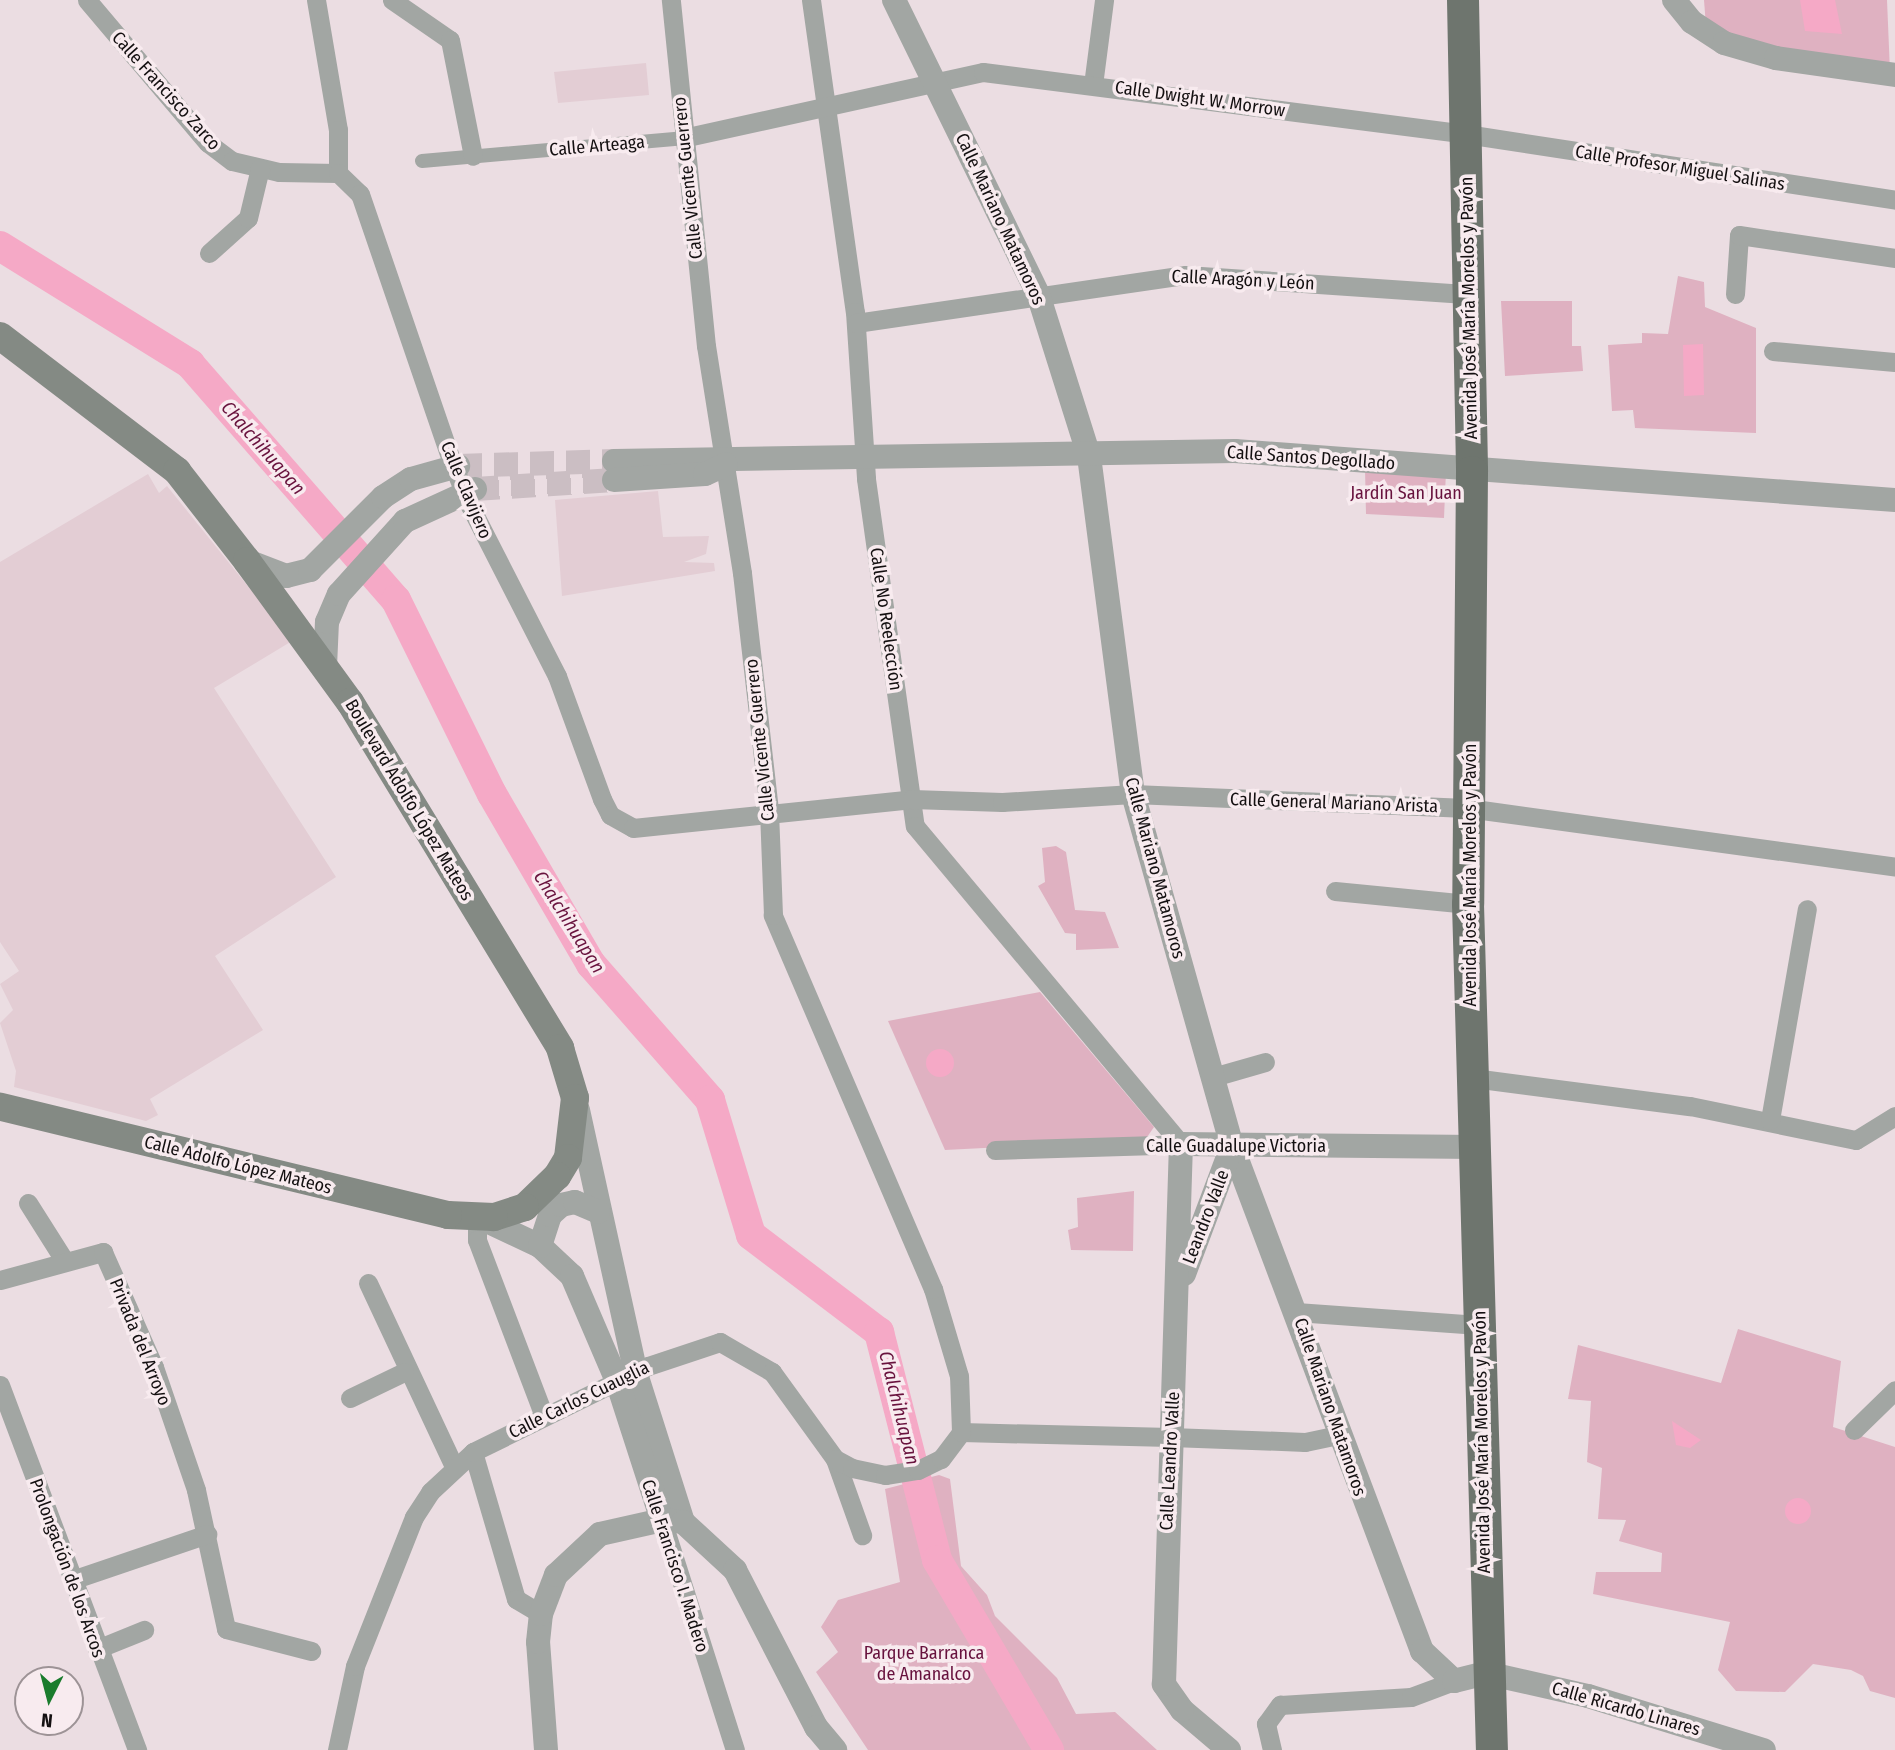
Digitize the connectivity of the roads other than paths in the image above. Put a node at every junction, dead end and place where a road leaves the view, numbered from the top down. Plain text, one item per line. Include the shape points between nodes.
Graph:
1 (87, 0) edge
2 (316, 0) edge
3 (392, 0) edge
4 (671, 0) edge
5 (811, 0) edge
6 (894, 0) edge
7 (1104, 0) edge
8 (1463, 0) edge
9 (1674, 0) edge
10 (1895, 75) edge
11 (934, 80) junction
12 (1093, 85) junction
13 (829, 104) junction
14 (1466, 134) junction
15 (683, 138) junction
16 (472, 156) junction
17 (422, 161) dead end
18 (260, 169) junction
19 (338, 173) junction
20 (1895, 201) edge
21 (209, 253) dead end
22 (1895, 258) edge
23 (1038, 294) junction
24 (1465, 294) junction
25 (1735, 295) dead end
26 (856, 323) junction
27 (0, 336) edge
28 (1773, 351) dead end
29 (1895, 362) edge
30 (1089, 456) junction
31 (864, 458) junction
32 (455, 463) junction
33 (726, 464) junction
34 (614, 471) tunnel mouth
35 (1472, 472) junction
36 (469, 496) junction
37 (1895, 500) edge
38 (247, 561) junction
39 (326, 667) junction
40 (1133, 794) junction
41 (912, 799) junction
42 (1467, 808) junction
43 (769, 810) junction
44 (1895, 867) edge
45 (1335, 891) dead end
46 (1468, 904) junction
47 (1807, 909) dead end
48 (1265, 1062) dead end
49 (1213, 1077) junction
50 (1473, 1078) junction
51 (575, 1098) junction
52 (0, 1107) edge
53 (1895, 1116) edge
54 (1770, 1120) junction
55 (1181, 1144) junction
56 (1232, 1146) junction
57 (1477, 1147) junction
58 (995, 1150) dead end
59 (28, 1203) dead end
60 (598, 1212) junction
61 (477, 1217) junction
62 (540, 1246) junction
63 (64, 1260) junction
64 (0, 1280) edge
65 (368, 1283) dead end
66 (1179, 1287) junction
67 (1296, 1312) junction
68 (1479, 1325) junction
69 (404, 1372) junction
70 (626, 1377) junction
71 (1895, 1390) edge
72 (2, 1398) edge
73 (349, 1398) dead end
74 (544, 1416) junction
75 (1854, 1430) dead end
76 (1338, 1435) junction
77 (1165, 1437) junction
78 (957, 1439) junction
79 (473, 1452) junction
80 (844, 1463) junction
81 (454, 1467) junction
82 (673, 1521) junction
83 (207, 1534) junction
84 (862, 1535) dead end
85 (72, 1580) junction
86 (541, 1614) junction
87 (144, 1630) dead end
88 (97, 1649) junction
89 (311, 1651) dead end
90 (1486, 1673) junction
91 (1454, 1681) junction
92 (137, 1750) edge
93 (337, 1750) edge
94 (546, 1750) edge
95 (735, 1750) edge
96 (835, 1750) edge
97 (1229, 1750) edge
98 (1272, 1750) edge
99 (1492, 1750) edge
100 (1764, 1750) edge

1 - 18 street, Calle Francisco Zarco via 208,143 232,161
2 - 19 street via 338,130
3 - 16 street via 450,40
4 - 15 street, Calle Vicente Guerrero
5 - 13 street, Calle No Reelección
6 - 11 street, Calle Mariano Matamoros
7 - 12 street
8 - 14 main road, Avenida José María Morelos y Pavón
9 - 10 street via 1692,22 1724,43 1776,58
11 - 12 street, Calle Dwight W. Morrow via 983,72
11 - 13 street, Calle Arteaga
11 - 23 street, Calle Mariano Matamoros
12 - 14 street, Calle Dwight W. Morrow
13 - 15 street, Calle Arteaga
13 - 26 street, Calle No Reelección
14 - 20 street, Calle Profesor Miguel Salinas
14 - 24 main road, Avenida José María Morelos y Pavón
15 - 16 street, Calle Arteaga
15 - 33 street, Calle Vicente Guerrero
16 - 17 street, Calle Arteaga
18 - 19 street, Calle Francisco Zarco
18 - 21 street via 248,218
19 - 32 street, Calle Clavijero via 360,194
22 - 25 street via 1739,235
23 - 24 street, Calle Aragón y León via 1186,275
23 - 26 street, Calle Aragón y León
23 - 30 street, Calle Mariano Matamoros
24 - 35 main road, Avenida José María Morelos y Pavón
26 - 31 street, Calle No Reelección
27 - 38 main road, Boulevard Adolfo López Mateos via 177,471
28 - 29 street
30 - 31 street, Calle Santos Degollado
30 - 35 street, Calle Santos Degollado via 1236,451
30 - 40 street, Calle Mariano Matamoros
31 - 33 street, Calle Santos Degollado
31 - 41 street, Calle No Reelección
32 - 36 street, Calle Clavijero, bridge
32 - 38 street via 411,478 372,505 317,562 286,576
33 - 34 street, Calle Santos Degollado via 705,474
33 - 43 street, Calle Vicente Guerrero
35 - 37 street, Calle Santos Degollado
35 - 42 main road, Avenida José María Morelos y Pavón
36 - 39 street via 422,510 391,534 339,594 327,622
36 - 43 street, Calle Clavijero via 557,676 610,814 647,829
38 - 39 main road, Boulevard Adolfo López Mateos
39 - 51 main road, Boulevard Adolfo López Mateos via 560,1048
40 - 41 street, Calle General Mariano Arista via 1002,802
40 - 42 street, Calle General Mariano Arista
40 - 49 street, Calle Mariano Matamoros
41 - 43 street, Calle General Mariano Arista
41 - 55 street, Calle No Reelección via 915,827
42 - 44 street, Calle General Mariano Arista
42 - 46 main road, Avenida José María Morelos y Pavón
43 - 78 street, Calle Vicente Guerrero via 773,915 782,946 933,1289 959,1376
45 - 46 street
46 - 50 main road, Avenida José María Morelos y Pavón
47 - 54 street
48 - 49 street
49 - 56 street, Calle Mariano Matamoros
50 - 54 street
50 - 57 main road, Avenida José María Morelos y Pavón
51 - 60 street, Boulevard Adolfo López Mateos
51 - 61 main road, Calle Adolfo López Mateos via 568,1158 543,1194 509,1215
52 - 61 main road, Calle Adolfo López Mateos via 287,1178
53 - 54 street via 1856,1140
55 - 56 street, Calle Guadalupe Victoria
55 - 58 street, Calle Guadalupe Victoria
55 - 66 street, Calle Leandro Valle
56 - 57 street, Calle Guadalupe Victoria
56 - 66 street, Leandro Valle
56 - 67 street, Calle Mariano Matamoros
57 - 68 main road, Avenida José María Morelos y Pavón
59 - 63 street
60 - 62 street via 575,1202 561,1205 550,1215
60 - 70 street, Boulevard Adolfo López Mateos
61 - 62 street, Calle Adolfo López Mateos
61 - 74 street via 477,1240
62 - 70 street, Calle Adolfo López Mateos via 572,1276
63 - 64 street, Privada del Arroyo
63 - 83 street, Privada del Arroyo via 103,1252 154,1367
65 - 69 street
66 - 77 street, Calle Leandro Valle
67 - 68 street
67 - 76 street, Calle Mariano Matamoros
68 - 90 main road, Avenida José María Morelos y Pavón
69 - 73 street
69 - 81 street
70 - 74 street, Calle Carlos Cuauglia
70 - 80 street, Calle Carlos Cuauglia via 702,1343 739,1350 772,1372
70 - 82 street, Calle Francisco I. Madero
71 - 75 street
72 - 85 street, Prolongación de los Arcos
74 - 79 street, Calle Carlos Cuauglia
76 - 77 street via 1305,1442
76 - 91 street, Calle Mariano Matamoros via 1411,1629 1422,1651
77 - 78 street
77 - 97 street, Calle Leandro Valle via 1164,1684 1182,1710
78 - 80 street via 929,1466 885,1475
79 - 81 street, Calle Carlos Cuauglia
79 - 86 street via 516,1599
80 - 84 street, Calle Carlos Cuauglia
81 - 93 street, Calle Carlos Cuauglia via 430,1492 404,1543 355,1666
82 - 86 street via 600,1534 556,1575
82 - 95 street, Calle Francisco I. Madero
82 - 96 street via 735,1570 803,1704
83 - 85 street
83 - 89 street, Privada del Arroyo via 226,1629
85 - 88 street, Prolongación de los Arcos
86 - 94 street
87 - 88 street
88 - 92 street, Prolongación de los Arcos
90 - 91 street
90 - 99 main road, Avenida José María Morelos y Pavón
90 - 100 street, Calle Ricardo Linares via 1588,1696
91 - 98 street via 1411,1697 1280,1705 1266,1724

